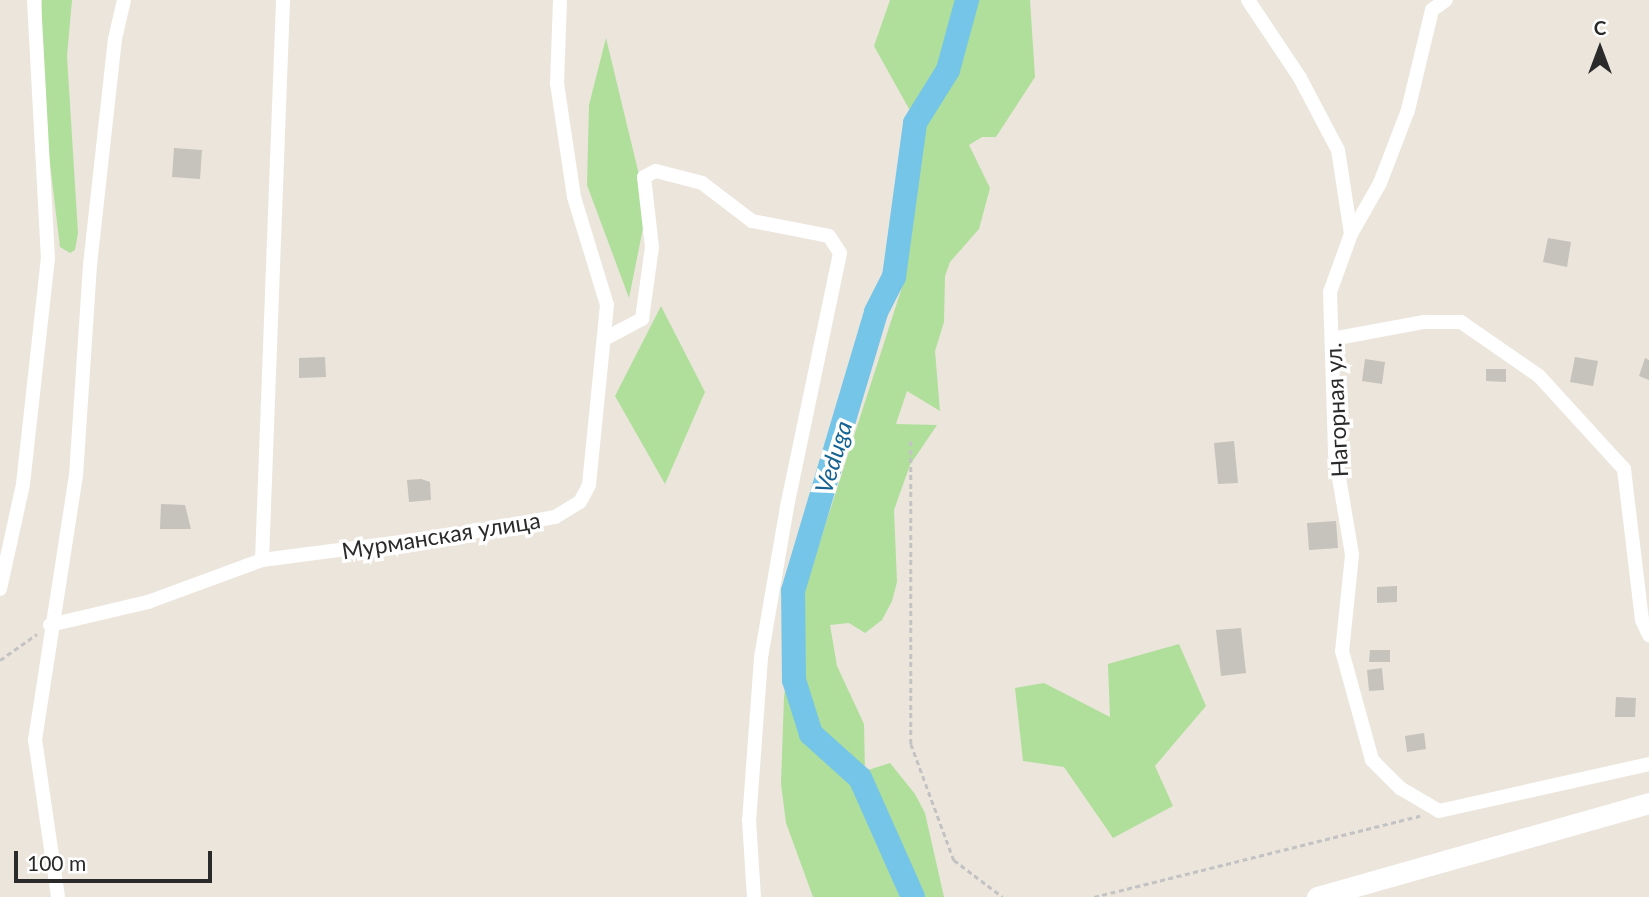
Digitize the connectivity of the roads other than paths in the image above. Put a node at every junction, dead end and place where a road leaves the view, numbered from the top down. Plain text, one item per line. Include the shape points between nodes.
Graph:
1 (34, 0) edge
2 (124, 0) edge
3 (283, 0) edge
4 (561, 0) edge
5 (1248, 0) edge
6 (1446, 0) edge
7 (1351, 234) junction
8 (606, 338) junction
9 (1332, 339) junction
10 (262, 560) junction
11 (0, 589) edge
12 (50, 625) junction
13 (1649, 635) edge
14 (1649, 764) edge
15 (1649, 803) edge
16 (58, 897) edge
17 (754, 897) edge
18 (1317, 897) edge

1 - 11 street via 48,259 23,484
2 - 12 street via 115,39 90,265 76,476
3 - 10 street
4 - 8 street, Мурманская улица via 557,83 574,197 607,305
5 - 7 street, Нагорная ул. via 1300,78 1338,150
6 - 7 street via 1432,10 1408,110 1380,183
7 - 9 street, Нагорная ул. via 1331,292
8 - 10 street, Мурманская улица via 591,429 589,485 580,502 555,516 455,535
8 - 17 street via 642,319 652,247 644,177 656,171 702,183 751,221 829,236 840,253 761,658 748,820
9 - 13 street via 1424,322 1461,322 1539,376 1625,469 1642,620
9 - 14 street, Нагорная ул. via 1335,454 1352,555 1342,651 1372,760 1400,788 1439,811
10 - 12 street, Мурманская улица via 148,602
12 - 16 street via 34,740
15 - 18 main road

